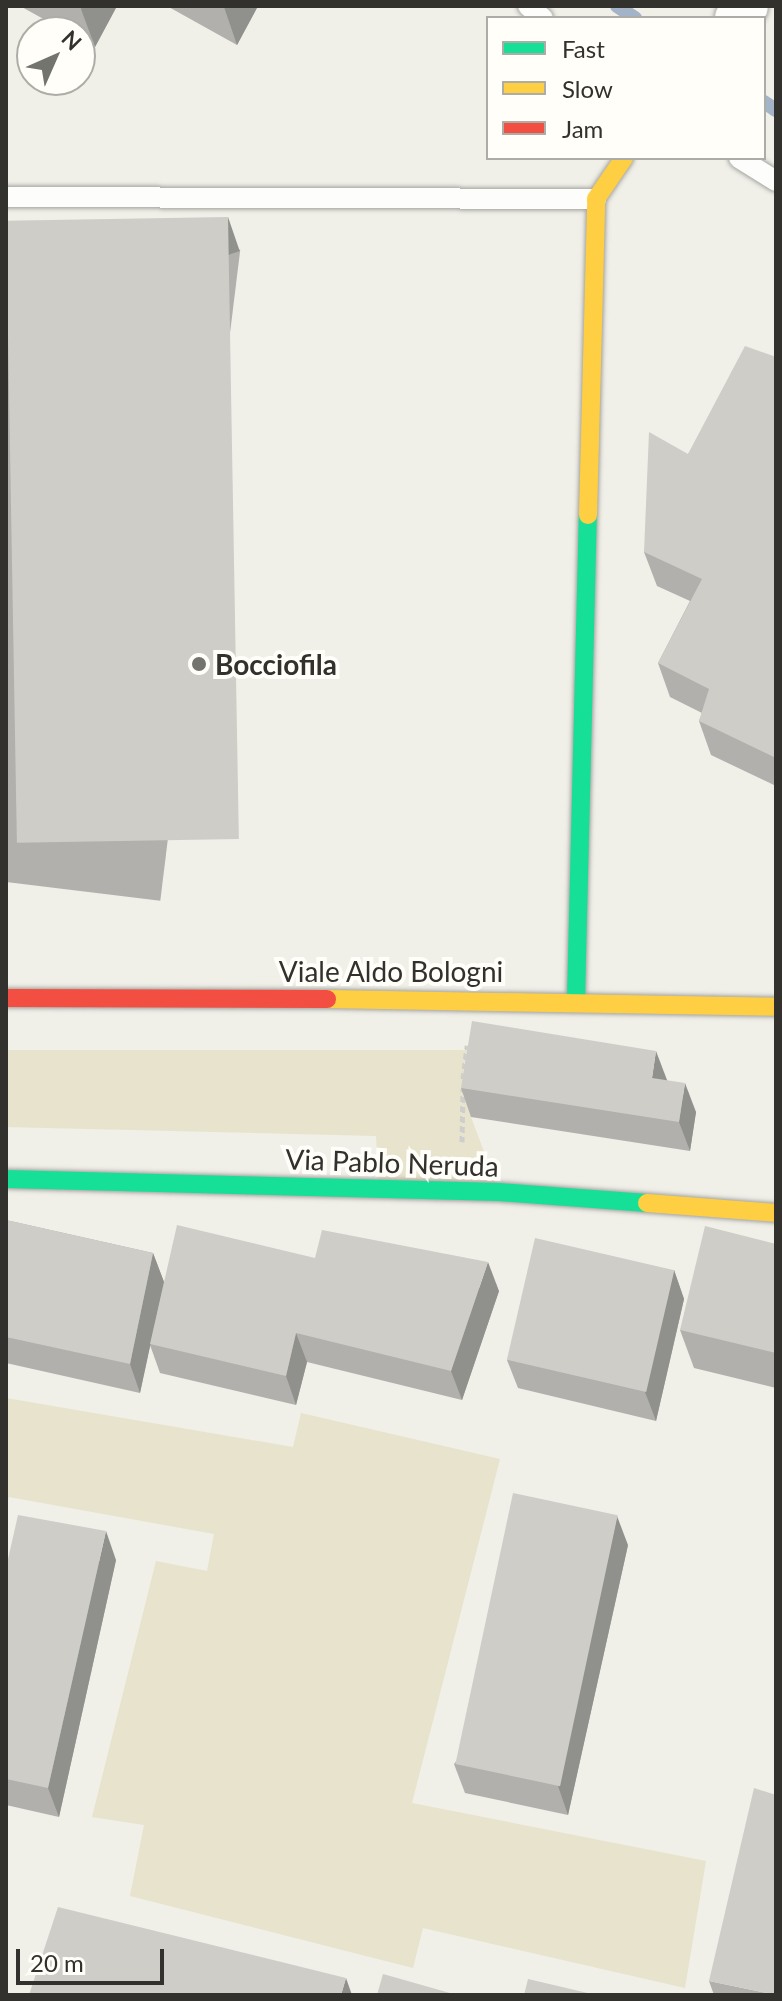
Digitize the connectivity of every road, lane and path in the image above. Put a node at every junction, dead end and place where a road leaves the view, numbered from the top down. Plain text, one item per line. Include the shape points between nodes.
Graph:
1 (623, 160) edge
2 (742, 160) edge
3 (776, 181) edge
4 (6, 197) edge
5 (596, 199) junction
6 (6, 998) edge
7 (484, 999) junction
8 (576, 999) junction
9 (776, 1007) edge
10 (6, 1179) edge
11 (470, 1191) junction
12 (776, 1213) edge

1 - 5 street
2 - 3 lane
4 - 5 lane
5 - 8 street
6 - 7 street, Viale Aldo Bologni
7 - 8 street, Viale Aldo Bologni
7 - 11 path via 464,1055 461,1137
8 - 9 street, Viale Aldo Bologni
10 - 11 street, Via Pablo Neruda
11 - 12 street, Via Pablo Neruda

